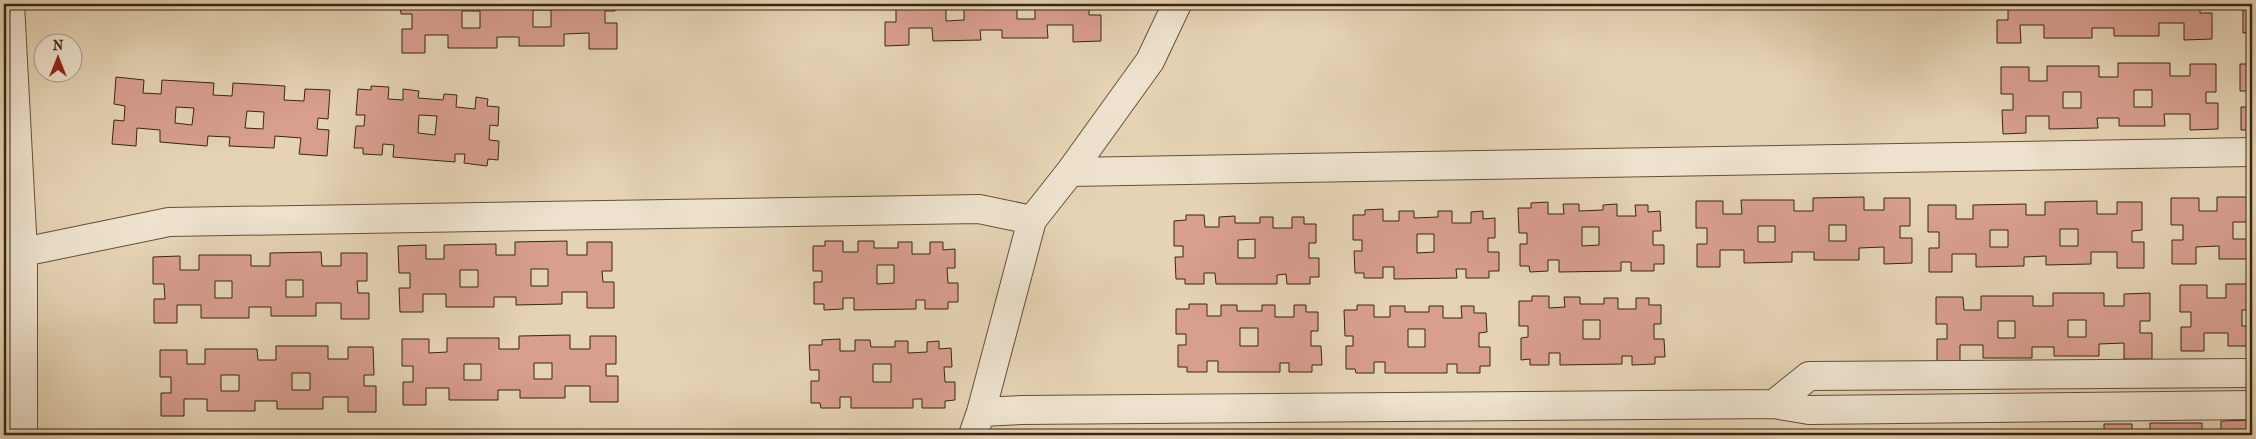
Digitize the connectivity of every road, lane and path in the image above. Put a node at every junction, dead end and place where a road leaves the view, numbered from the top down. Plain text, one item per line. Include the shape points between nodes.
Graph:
1 (10, 4) edge
2 (1177, 4) edge
3 (2252, 152) edge
4 (1070, 172) junction
5 (1032, 220) junction
6 (23, 252) junction
7 (2252, 373) edge
8 (1774, 404) junction
9 (2252, 405) edge
10 (977, 424) edge
11 (23, 435) edge

1 - 6 street
2 - 4 street via 1150,61
3 - 4 street
4 - 5 street
5 - 6 street via 979,210 170,222
5 - 10 street
6 - 11 street
7 - 8 street via 1809,376
8 - 9 street via 1809,410
8 - 10 street via 1040,410

